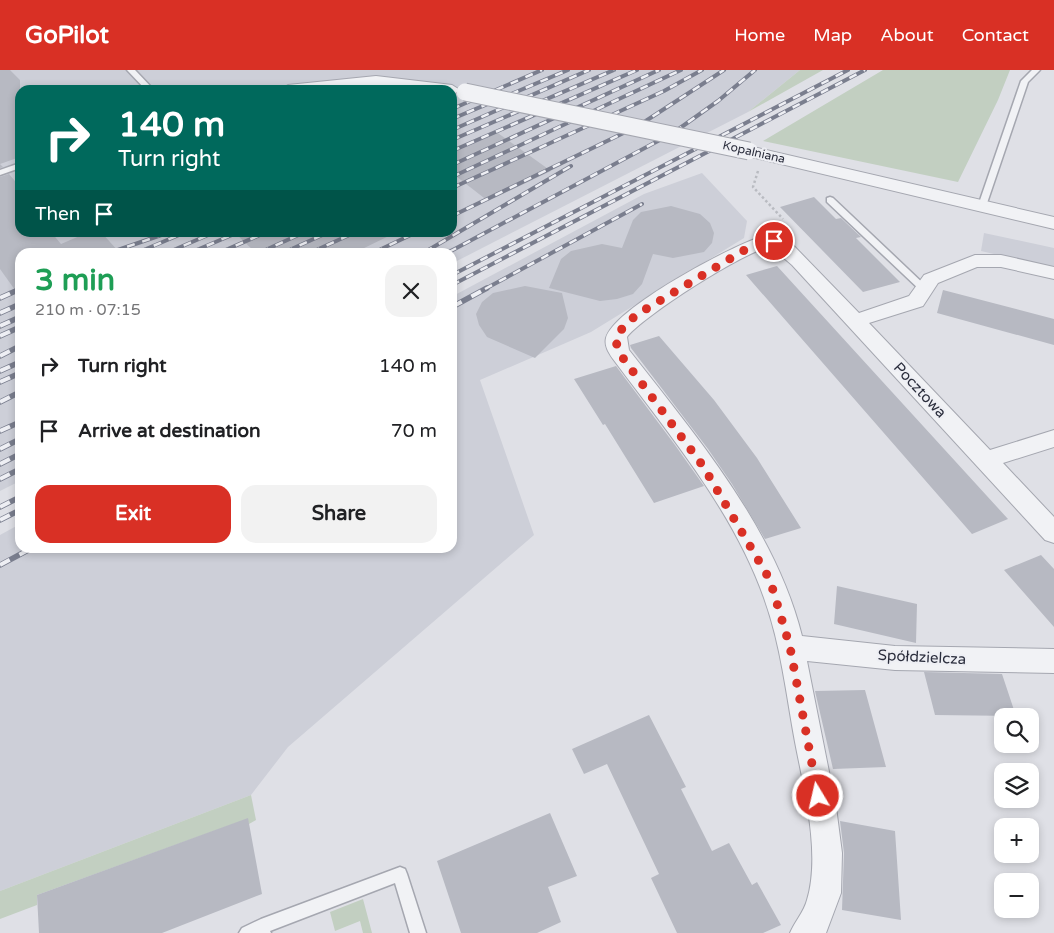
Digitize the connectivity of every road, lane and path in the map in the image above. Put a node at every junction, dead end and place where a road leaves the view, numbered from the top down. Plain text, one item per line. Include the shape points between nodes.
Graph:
1 (131, 70) edge
2 (1036, 70) edge
3 (145, 85) edge
4 (337, 85) edge
5 (408, 85) edge
6 (457, 91) edge
7 (15, 168) edge
8 (0, 173) edge
9 (753, 187) dead end
10 (830, 200) dead end
11 (982, 206) junction
12 (1054, 223) edge
13 (779, 230) junction
14 (1054, 273) edge
15 (924, 289) junction
16 (855, 321) junction
17 (1054, 438) edge
18 (985, 460) junction
19 (1054, 533) edge
20 (790, 647) junction
21 (1054, 661) edge
22 (262, 930) edge
23 (247, 933) edge
24 (418, 933) edge
25 (806, 933) edge

1 - 3 lane
2 - 11 lane via 1025,82
4 - 5 street, Kopalniana via 376,81
6 - 11 street, Kopalniana, bridge via 749,151
7 - 8 lane
9 - 13 path
10 - 15 lane
11 - 12 street, Kopalniana
13 - 16 street, Pocztowa via 788,249
13 - 20 street via 636,315 621,330 616,342 620,354 703,466 756,552 775,593
14 - 15 street via 1001,261 980,260 936,276
15 - 16 street via 916,301
16 - 18 street, Pocztowa
17 - 18 street
18 - 19 street, Pocztowa
20 - 21 street, Spółdzielcza via 895,658
20 - 25 street via 816,783 826,869 822,903
22 - 23 lane
22 - 24 lane via 400,874

